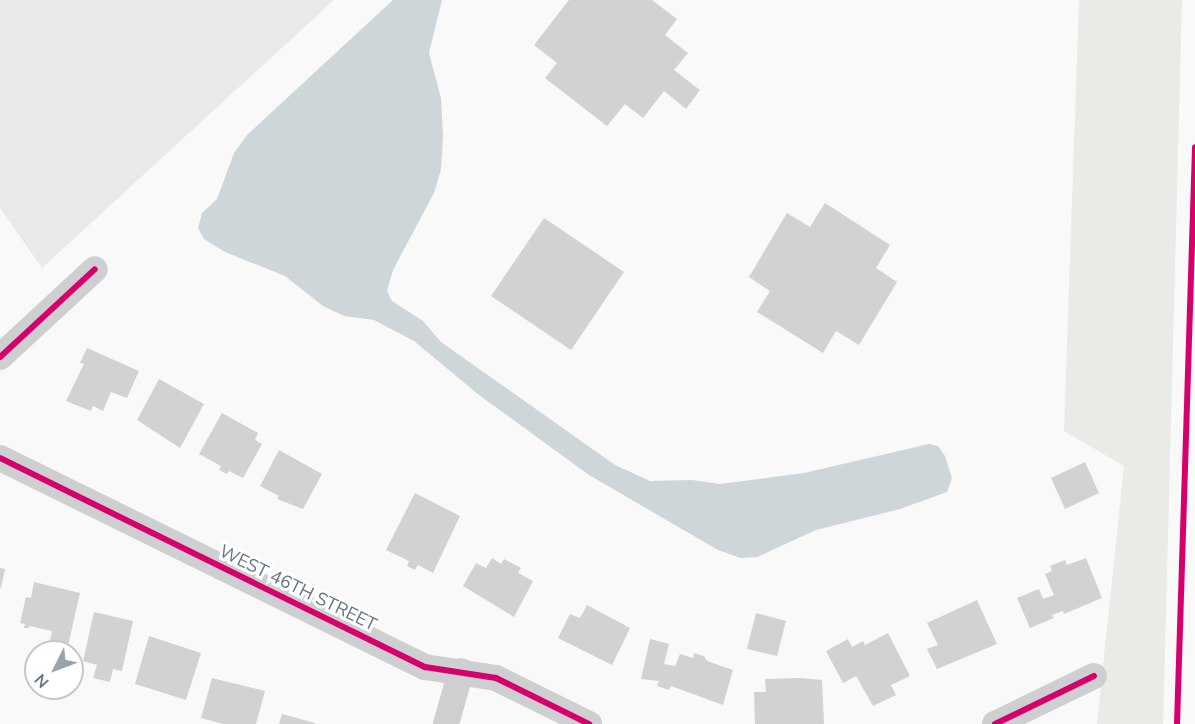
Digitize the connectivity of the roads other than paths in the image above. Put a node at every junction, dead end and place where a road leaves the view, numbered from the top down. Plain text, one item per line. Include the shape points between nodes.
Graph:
1 (95, 269) dead end
2 (0, 357) edge
3 (0, 458) edge
4 (461, 671) junction
5 (1094, 676) dead end
6 (446, 724) edge
7 (590, 724) edge
8 (996, 724) edge

1 - 2 street
3 - 4 street, WEST 46TH STREET via 424,668
4 - 6 street
4 - 7 street, WEST 46TH STREET via 496,678
5 - 8 street

